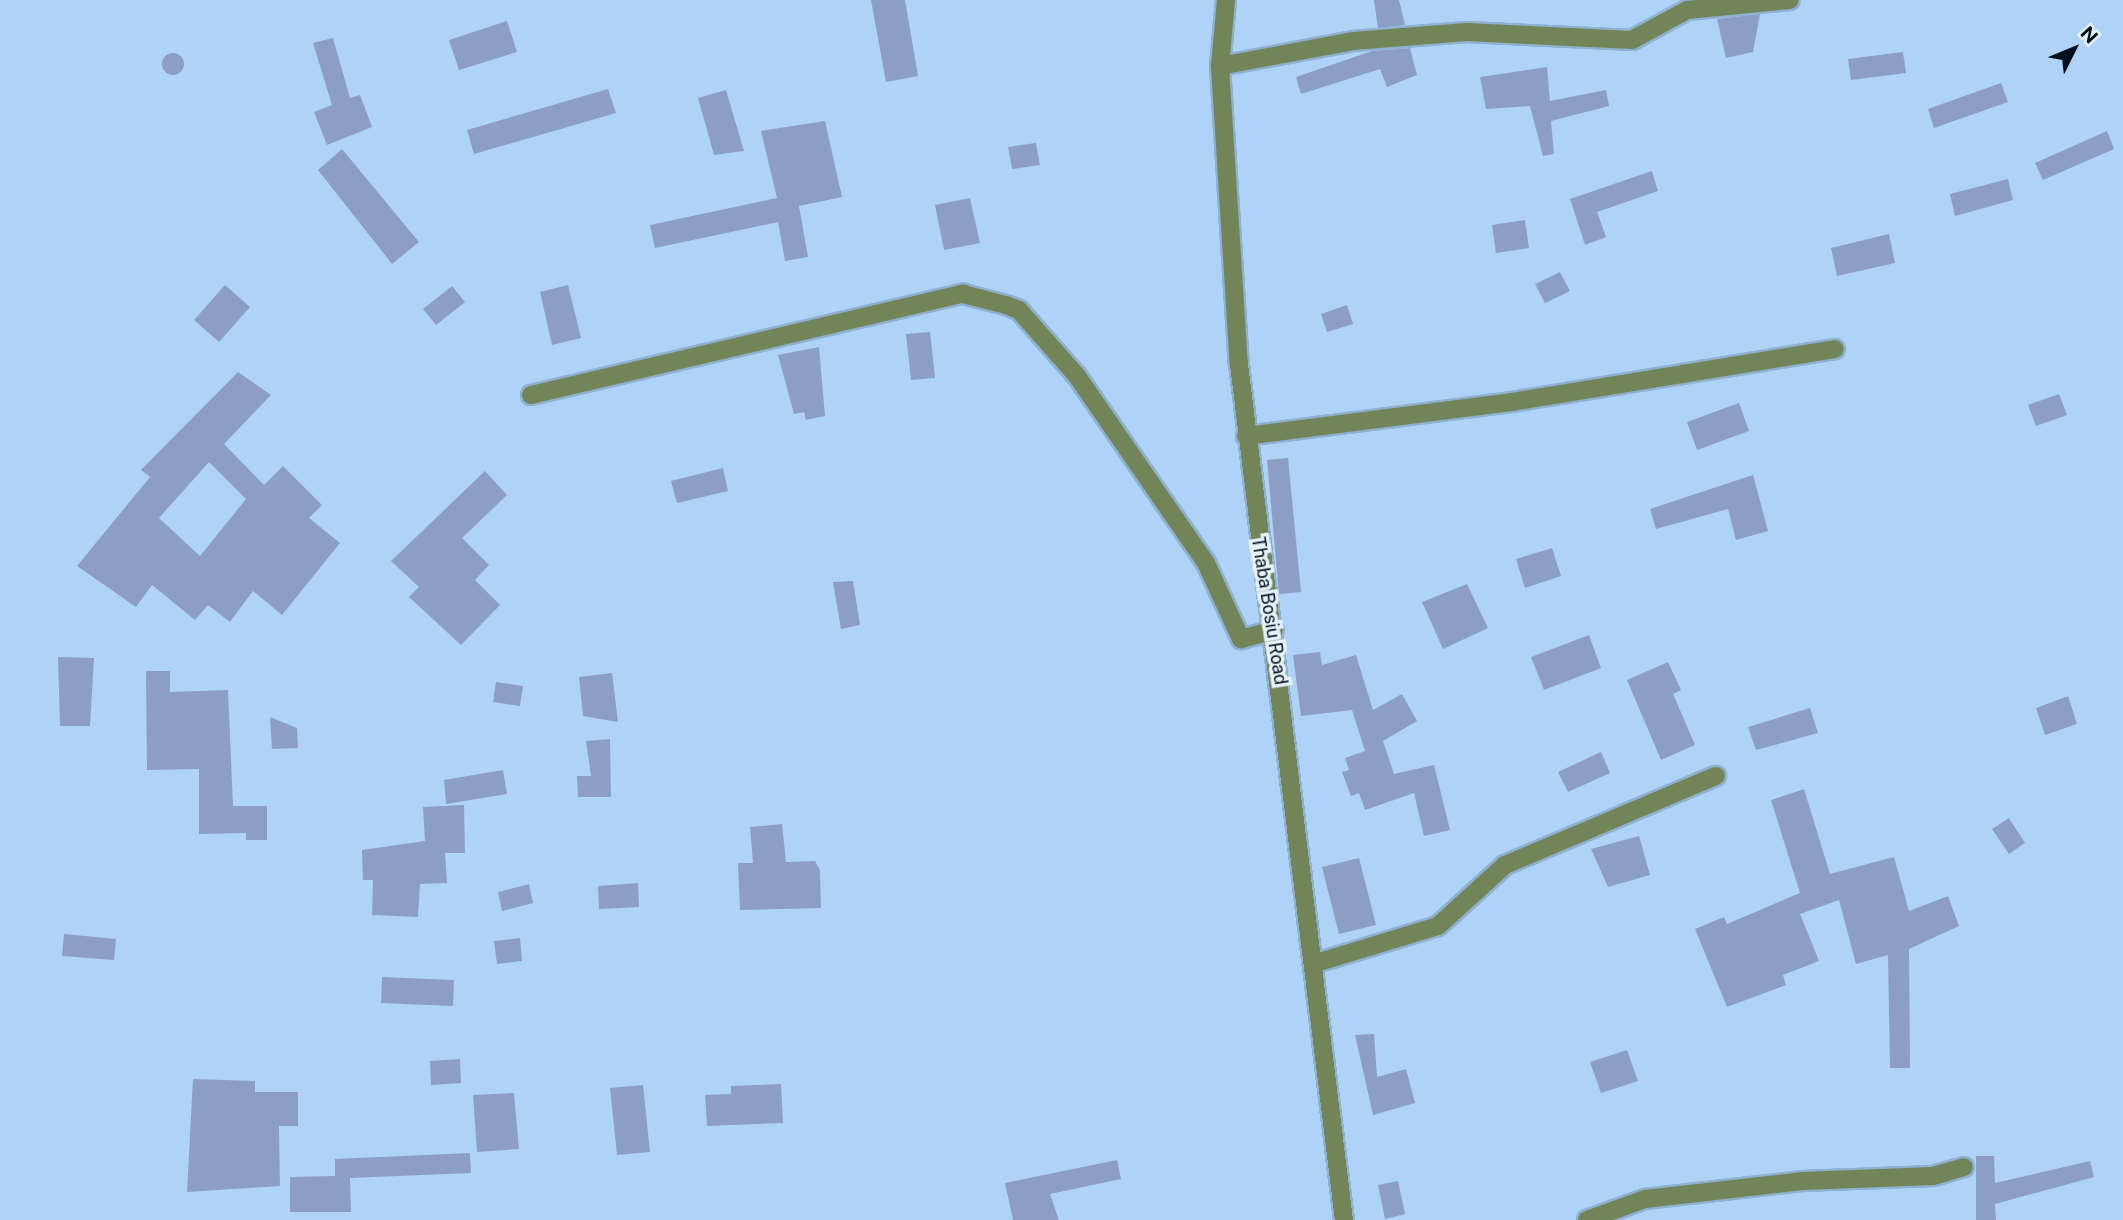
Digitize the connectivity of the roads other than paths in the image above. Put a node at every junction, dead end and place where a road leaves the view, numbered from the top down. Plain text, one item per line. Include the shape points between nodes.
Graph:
1 (1226, 0) edge
2 (1790, 0) edge
3 (1220, 66) junction
4 (1835, 349) dead end
5 (531, 394) dead end
6 (1245, 436) junction
7 (1274, 629) junction
8 (1716, 776) dead end
9 (1317, 963) junction
10 (1964, 1167) dead end
11 (1343, 1220) edge
12 (1587, 1220) edge

1 - 3 street, Thaba Bosiu Road
2 - 3 street via 1687,10 1632,40 1542,32 1455,33 1353,41
3 - 6 street, Thaba Bosiu Road
4 - 6 street via 1521,401
5 - 7 street via 964,294 1006,305 1019,310 1077,376 1206,563 1241,639
6 - 7 street, Thaba Bosiu Road
7 - 9 street, Thaba Bosiu Road
8 - 9 street via 1505,865 1438,926
9 - 11 street, Thaba Bosiu Road
10 - 12 street via 1933,1176 1802,1181 1645,1199

